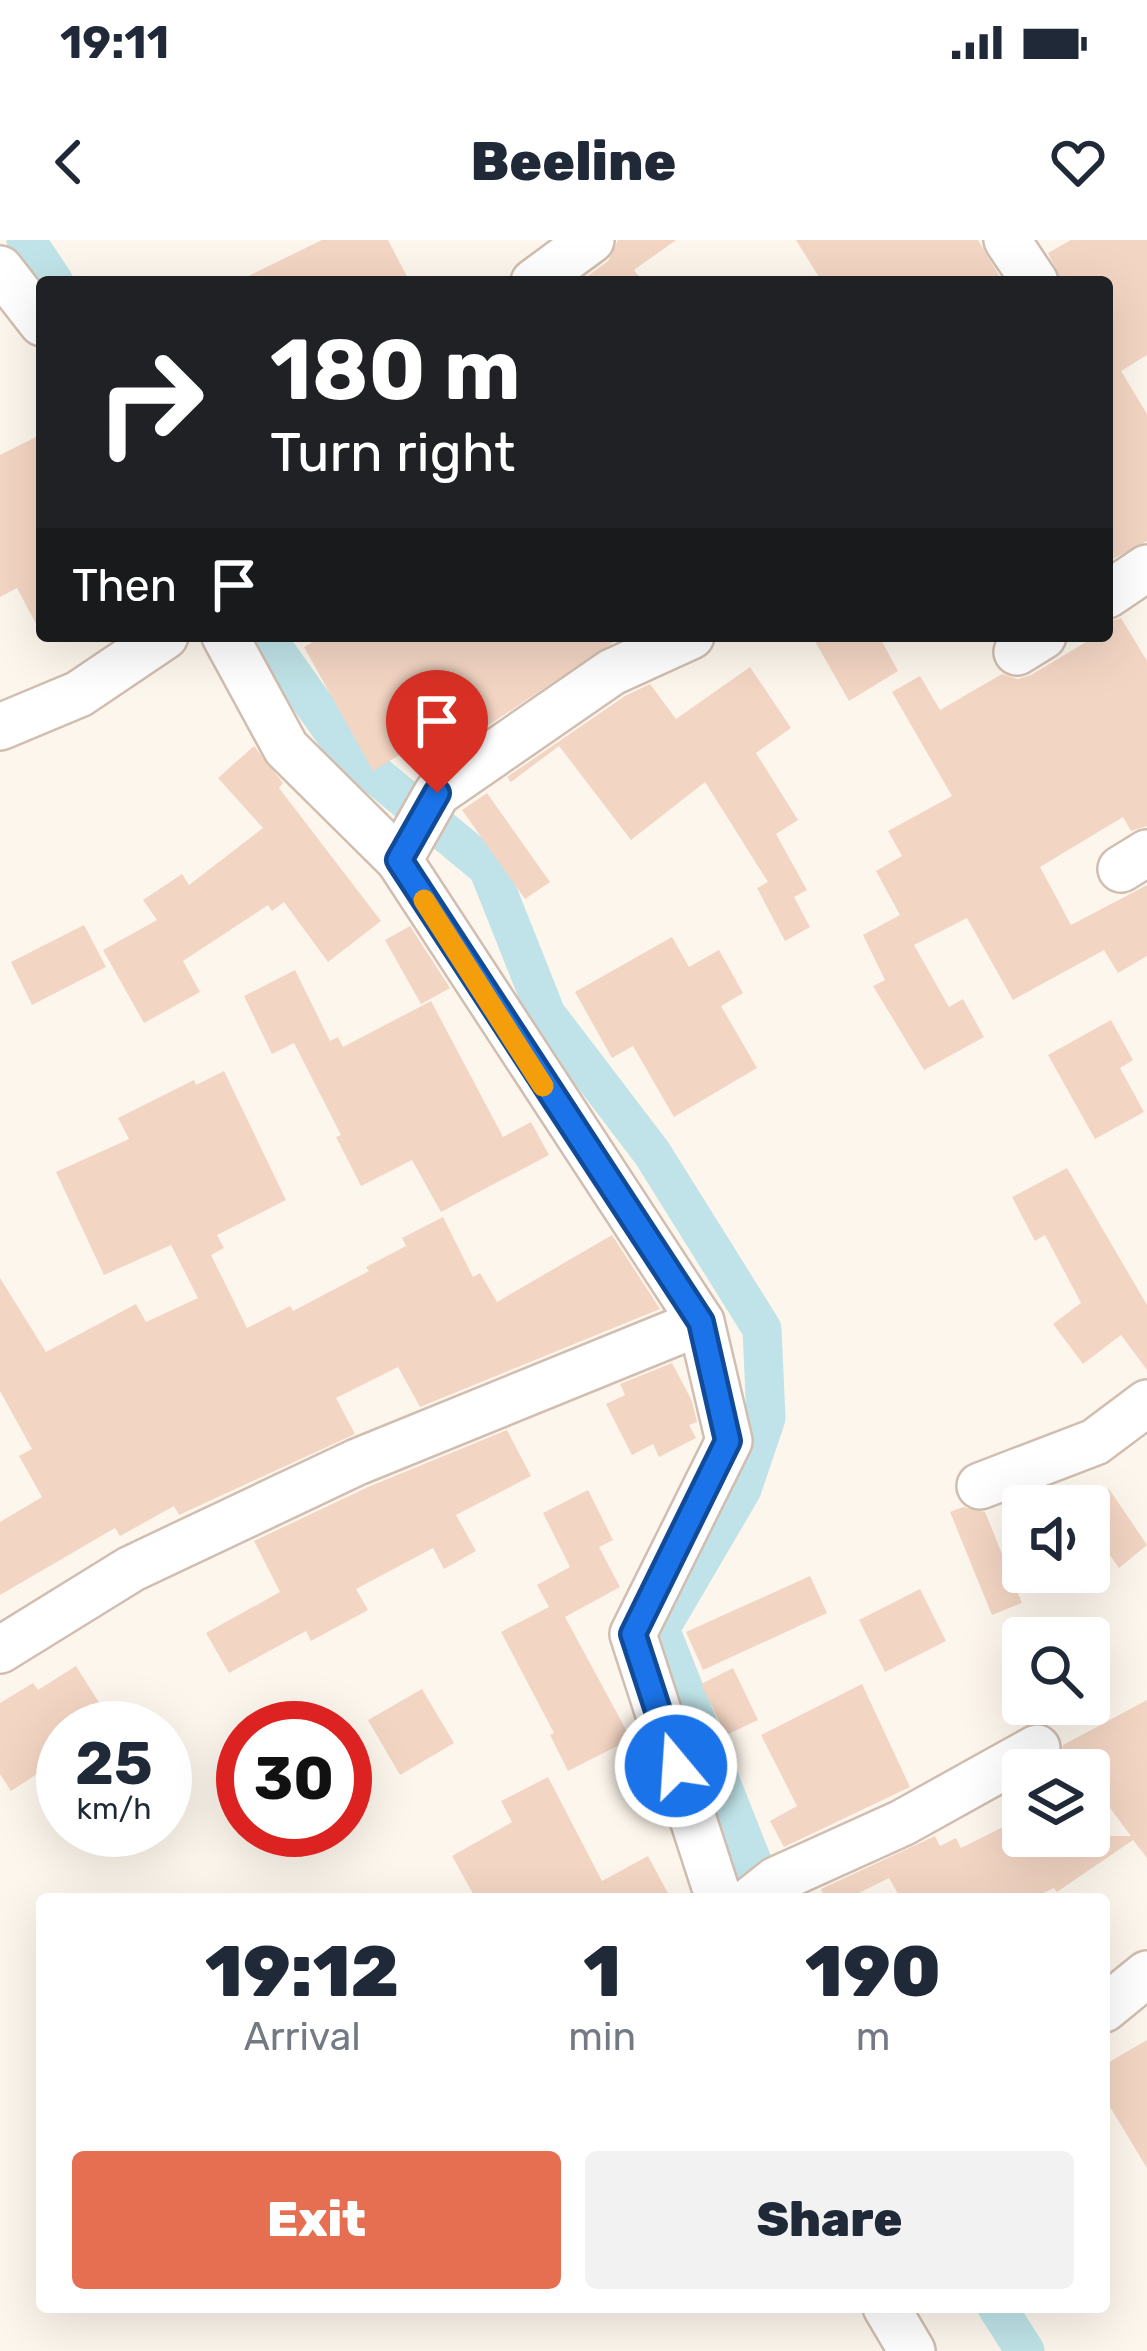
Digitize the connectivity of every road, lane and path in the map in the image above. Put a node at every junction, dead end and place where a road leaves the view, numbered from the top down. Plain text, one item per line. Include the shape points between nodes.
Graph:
1 (591, 240) edge
2 (1007, 240) edge
3 (0, 269) edge
4 (542, 276) edge
5 (1031, 276) edge
6 (36, 315) edge
7 (1147, 568) edge
8 (1113, 591) edge
9 (156, 642) edge
10 (228, 642) edge
11 (678, 642) edge
12 (0, 727) edge
13 (399, 860) junction
14 (701, 1322) junction
15 (1147, 1402) edge
16 (980, 1486) dead end
17 (0, 1650) edge
18 (1036, 1748) dead end
19 (717, 1893) edge
20 (771, 1893) edge
21 (1147, 1974) edge
22 (1110, 2004) edge
23 (889, 2313) edge
24 (911, 2351) edge

1 - 4 street
2 - 5 street
3 - 6 street
7 - 8 street
9 - 12 street via 79,694
10 - 13 street via 286,748
11 - 13 street via 612,672 437,793
13 - 14 street
14 - 17 street via 336,1472 131,1569
14 - 19 street via 728,1441 633,1634
15 - 16 street via 1095,1442
18 - 20 street
21 - 22 street
23 - 24 street

